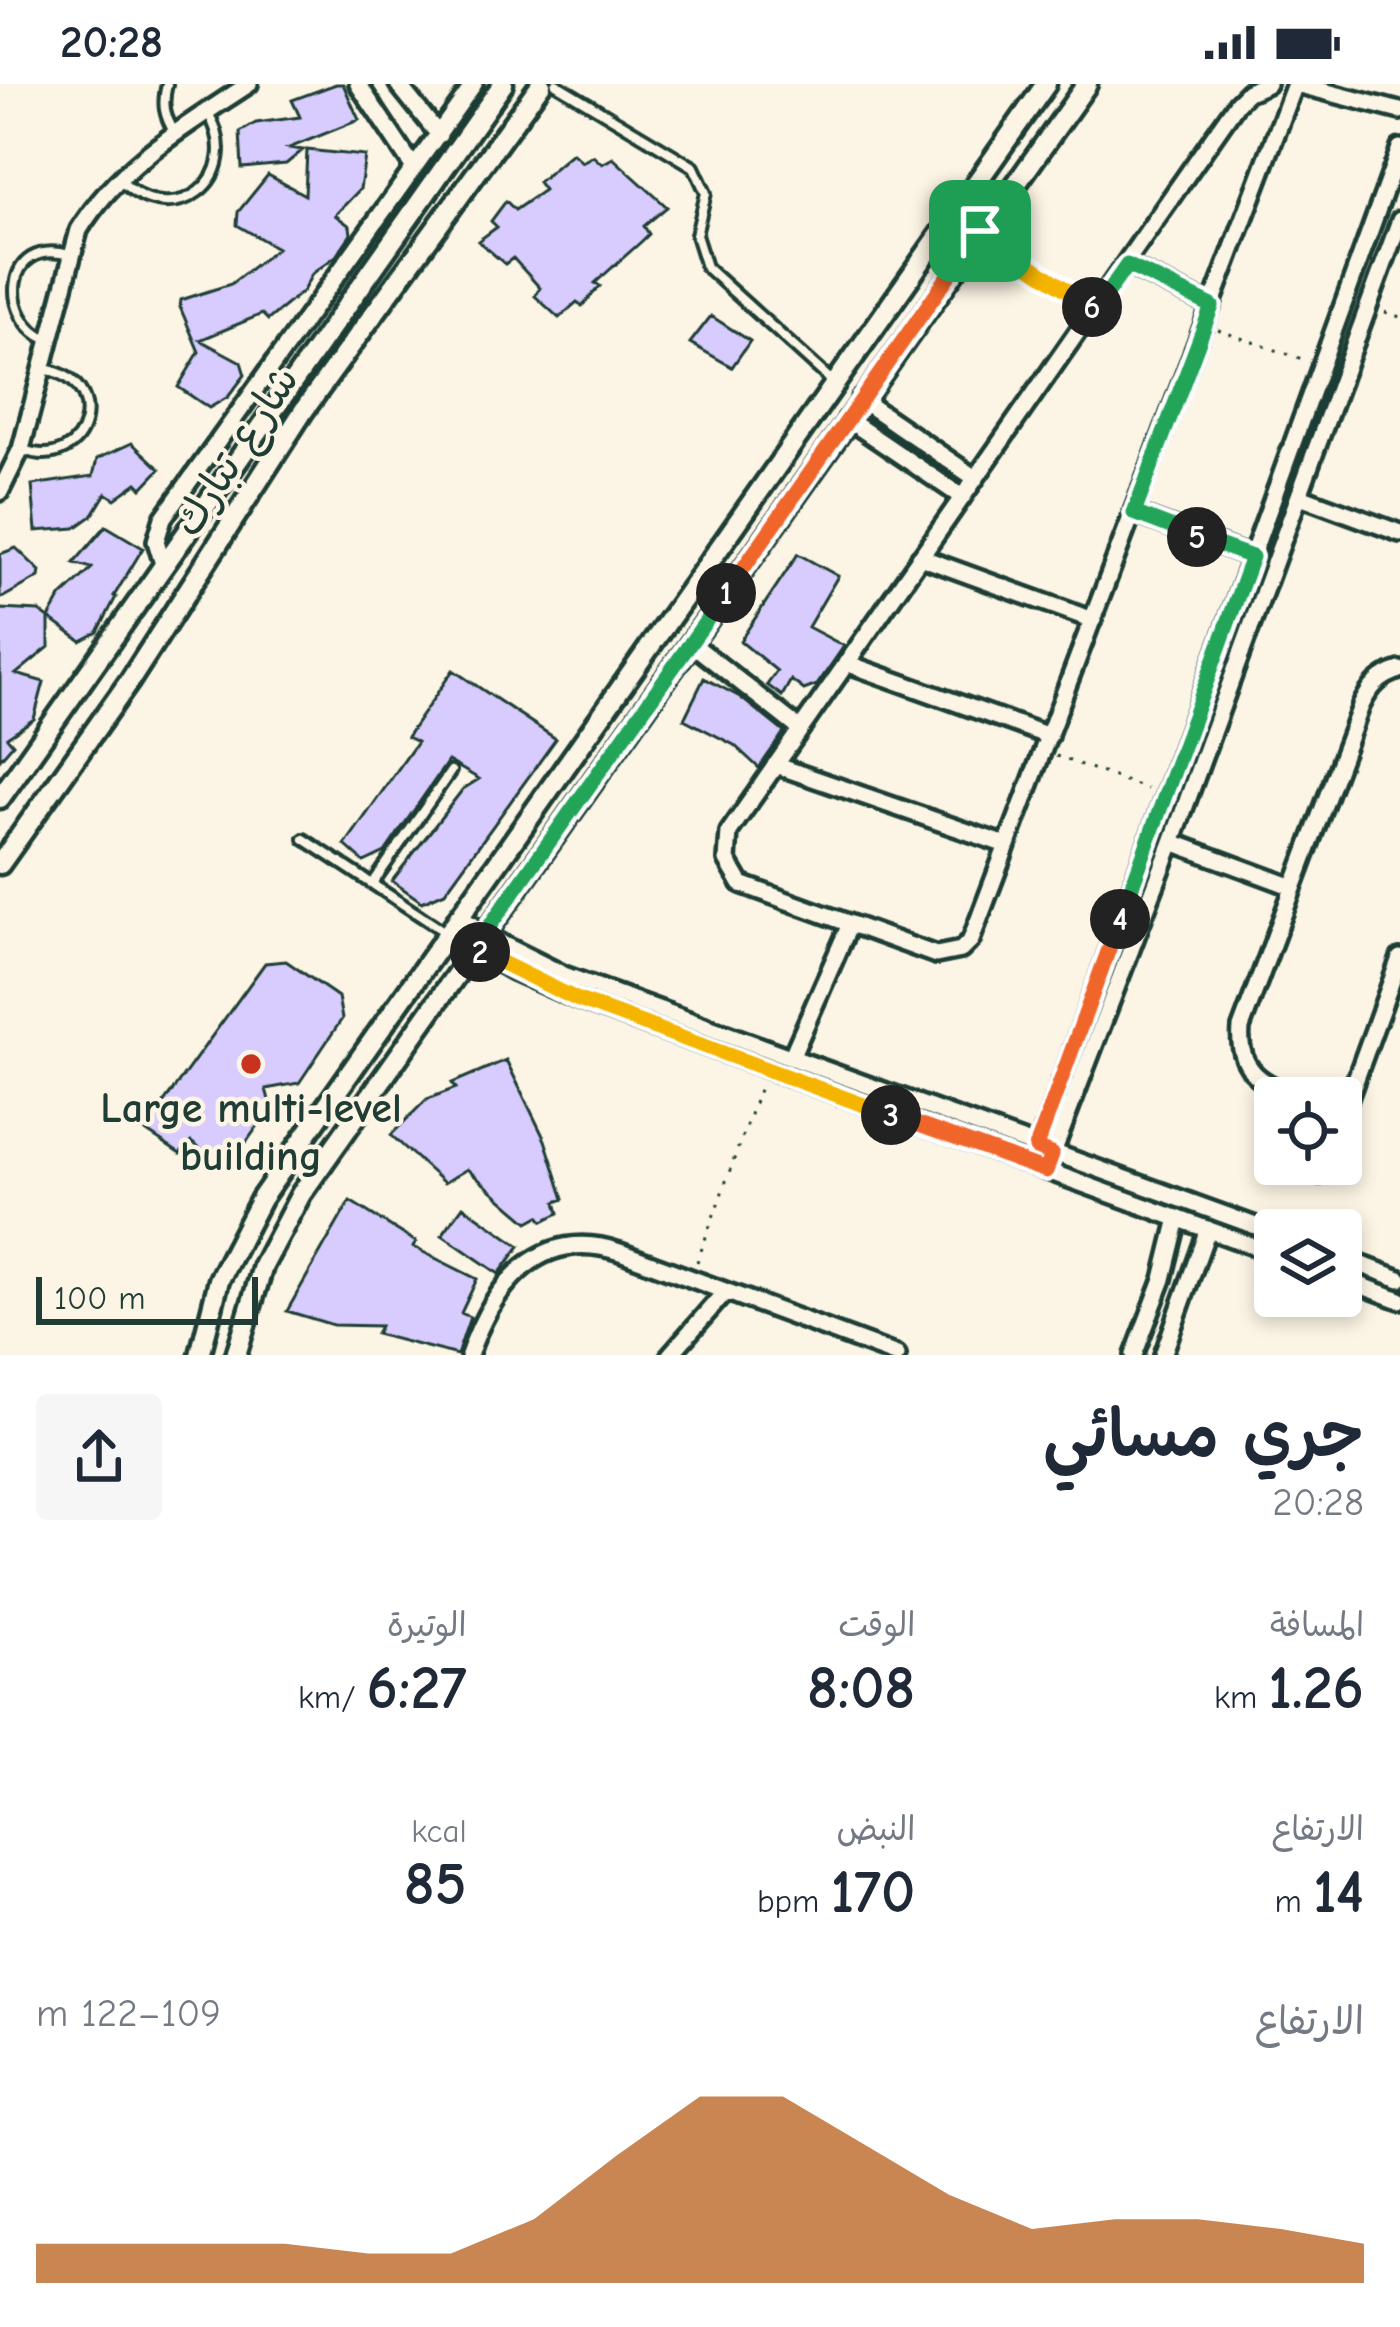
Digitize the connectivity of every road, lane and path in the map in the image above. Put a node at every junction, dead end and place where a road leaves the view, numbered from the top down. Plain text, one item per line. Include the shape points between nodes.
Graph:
1 (167, 84) edge
2 (249, 84) edge
3 (358, 84) edge
4 (398, 84) edge
5 (474, 84) edge
6 (503, 84) edge
7 (542, 84) edge
8 (556, 84) edge
9 (1046, 84) edge
10 (1087, 84) edge
11 (1267, 84) edge
12 (1296, 84) edge
13 (1400, 111) edge
14 (208, 112) junction
15 (175, 134) junction
16 (439, 135) junction
17 (1400, 148) edge
18 (414, 168) junction
19 (118, 178) junction
20 (1400, 220) edge
21 (980, 231) junction
22 (71, 256) junction
23 (1127, 265) junction
24 (1212, 306) junction
25 (1370, 306) junction
26 (1096, 309) junction
27 (1400, 317) edge
28 (1204, 326) junction
29 (48, 340) junction
30 (1321, 365) junction
31 (40, 369) junction
32 (834, 383) junction
33 (860, 399) junction
34 (847, 419) junction
35 (22, 449) junction
36 (976, 478) junction
37 (0, 492) edge
38 (1300, 496) junction
39 (962, 497) junction
40 (1134, 513) junction
41 (1266, 518) junction
42 (1288, 526) junction
43 (1400, 533) edge
44 (716, 549) junction
45 (920, 557) junction
46 (1252, 557) junction
47 (164, 564) junction
48 (742, 569) junction
49 (1093, 620) junction
50 (691, 643) junction
51 (846, 663) junction
52 (1400, 670) edge
53 (800, 729) junction
54 (1046, 743) junction
55 (775, 765) junction
56 (451, 771) dead end
57 (1147, 789) dead end
58 (0, 798) edge
59 (304, 838) dead end
60 (1172, 842) junction
61 (1006, 845) junction
62 (0, 864) edge
63 (373, 883) junction
64 (1293, 887) junction
65 (850, 924) junction
66 (452, 925) junction
67 (479, 941) junction
68 (1400, 958) edge
69 (1395, 985) edge
70 (790, 1058) junction
71 (766, 1069) junction
72 (1258, 1077) edge
73 (1357, 1077) edge
74 (1041, 1159) junction
75 (1178, 1218) junction
76 (1254, 1226) edge
77 (1208, 1229) junction
78 (1254, 1246) edge
79 (1362, 1265) edge
80 (1400, 1279) edge
81 (690, 1280) junction
82 (1362, 1286) edge
83 (724, 1292) junction
84 (1400, 1300) edge
85 (200, 1355) edge
86 (236, 1355) edge
87 (469, 1355) edge
88 (670, 1355) edge
89 (897, 1355) edge
90 (1134, 1355) edge
91 (1163, 1355) edge

1 - 15 lane via 163,102
2 - 14 street
3 - 18 street
4 - 16 street
5 - 16 street
6 - 47 street, شارع تبارك
7 - 62 street, شارع تبارك via 304,410
8 - 32 lane via 694,167 706,193 696,236 706,267
9 - 32 street
10 - 21 street
11 - 23 street via 1237,103
12 - 13 street
12 - 24 street
14 - 15 street
14 - 19 lane via 221,149 217,168 190,198 150,201
15 - 19 street
16 - 18 street
17 - 30 street
18 - 47 street via 164,518 156,541
19 - 22 street via 79,230
20 - 25 street
21 - 26 path
21 - 33 street
22 - 29 street
22 - 29 lane via 32,254 7,283 14,322
23 - 24 street
23 - 26 street
24 - 28 street
25 - 27 path
25 - 38 street
26 - 36 street
28 - 30 path
28 - 40 street
29 - 31 street
30 - 41 street
31 - 35 street
31 - 35 lane via 74,381 88,413 83,431 56,454
32 - 44 street
33 - 34 street
33 - 36 street
34 - 39 street
34 - 48 street
35 - 37 street
36 - 39 street
38 - 42 street
38 - 43 street
39 - 45 street
40 - 46 street
40 - 49 street
41 - 42 street
41 - 46 street
42 - 60 street
44 - 48 street
44 - 66 street
45 - 49 street
45 - 51 street
46 - 74 street
47 - 58 street, شارع تبارك
48 - 50 street
49 - 54 street
50 - 53 street
50 - 67 street
51 - 53 street
51 - 54 street
52 - 64 street via 1369,690
53 - 55 street
54 - 57 path
54 - 61 street
55 - 61 street
55 - 65 street via 730,832 732,873 741,884
56 - 63 lane
59 - 63 lane
60 - 64 street
60 - 74 street
61 - 65 street via 962,950 936,955
63 - 66 lane
64 - 72 street via 1246,1011 1240,1044
65 - 70 street
66 - 67 street
66 - 85 street via 245,1225 219,1280
67 - 70 street
67 - 71 street via 555,991
67 - 86 street via 287,1218 253,1292
68 - 69 street
69 - 73 street
70 - 74 street
71 - 74 street
71 - 81 path
74 - 75 street
74 - 76 street
75 - 77 street
75 - 90 street
77 - 78 street
77 - 91 street
79 - 80 street
81 - 83 street
81 - 87 street via 602,1246 545,1251 514,1274
82 - 84 street
83 - 88 street
83 - 89 street

